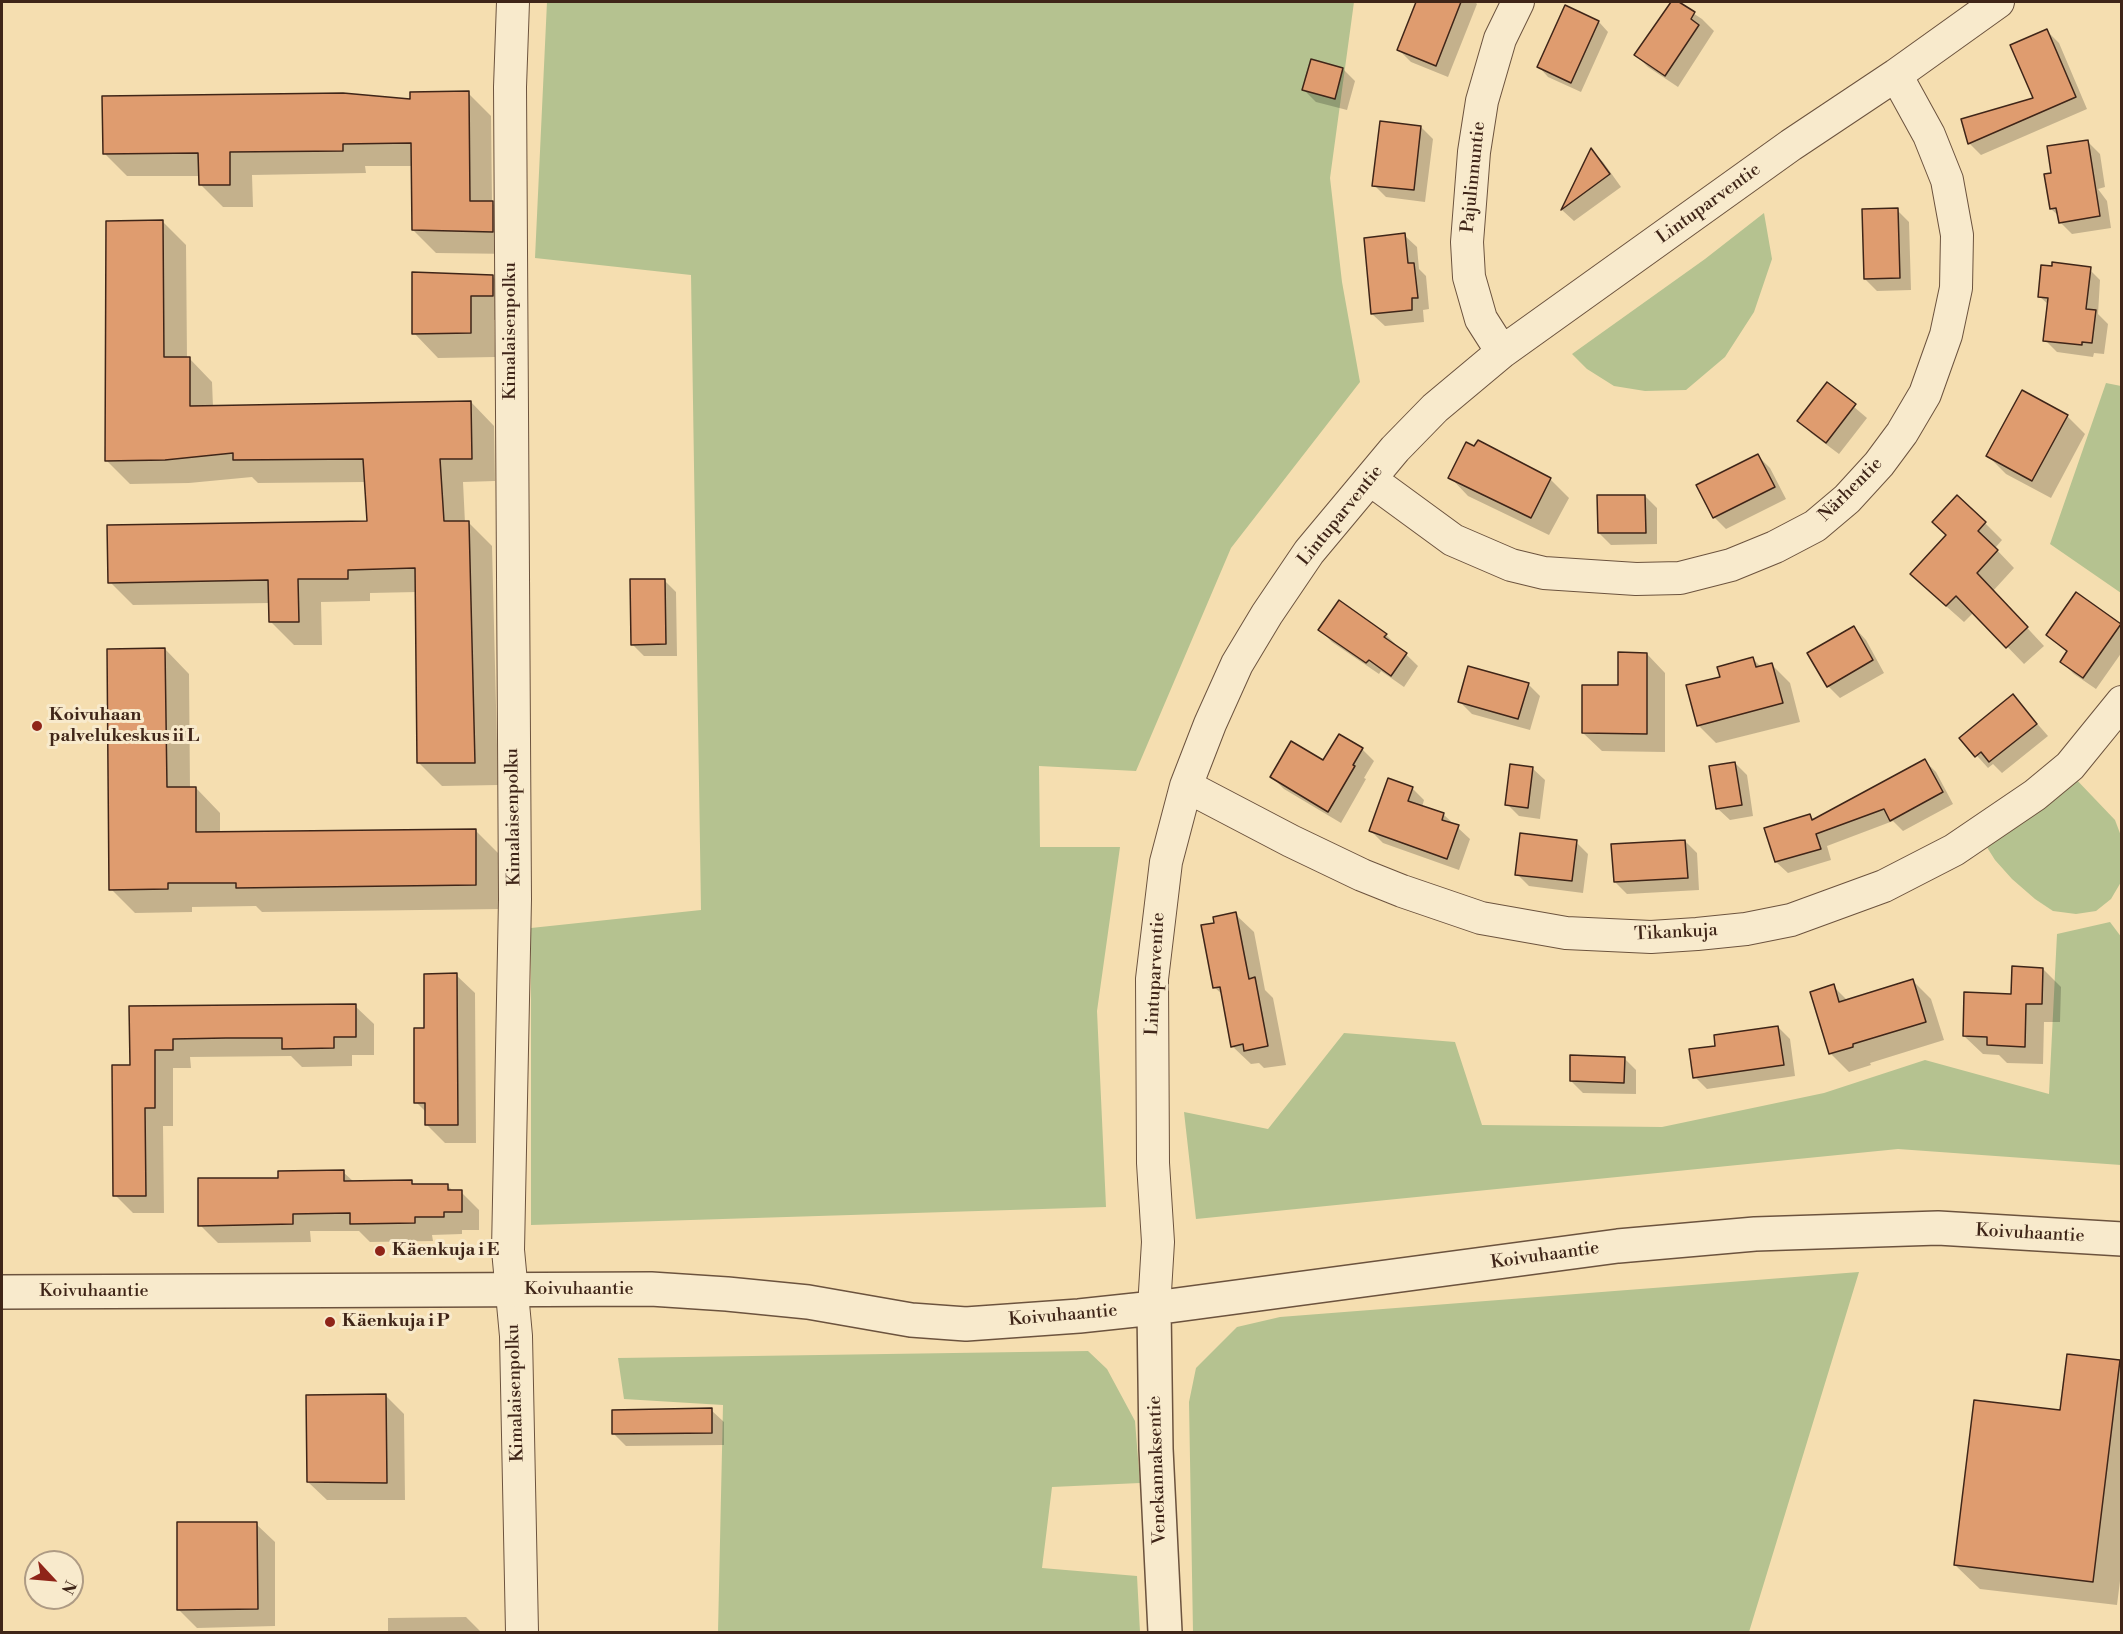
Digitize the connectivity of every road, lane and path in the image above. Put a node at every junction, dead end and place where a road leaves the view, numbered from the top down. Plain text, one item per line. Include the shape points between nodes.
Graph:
1 (513, 2) edge
2 (1518, 2) edge
3 (1998, 2) edge
4 (1896, 75) junction
5 (1502, 352) junction
6 (1371, 480) junction
7 (2121, 702) edge
8 (1186, 786) junction
9 (2121, 1239) edge
10 (512, 1290) junction
11 (2, 1292) edge
12 (1154, 1308) junction
13 (522, 1632) edge
14 (1165, 1632) edge

1 - 10 street, Kimalaisenpolku via 510,87 515,899 508,1250
2 - 5 street, Pajulinnuntie via 1500,39 1482,101 1467,242 1469,277 1481,319
3 - 4 street, Lintuparventie
4 - 5 street, Lintuparventie via 1791,145
4 - 6 street, Närhentie via 1929,135 1947,180 1957,235 1956,288 1946,335 1925,394 1902,433 1847,499 1815,526 1731,565 1680,578 1544,573 1511,565 1453,540
5 - 6 street, Lintuparventie via 1435,408
6 - 8 street, Lintuparventie via 1309,552 1267,614 1237,664
7 - 8 street, Tikankuja via 2070,766 1954,850 1884,886 1791,920 1697,934 1651,937 1577,933 1481,918 1362,875
8 - 12 street, Lintuparventie via 1166,862 1152,979 1153,1163 1158,1242
9 - 12 street, Koivuhaantie via 1938,1228 1755,1234 1618,1246
10 - 11 street, Koivuhaantie
10 - 12 street, Koivuhaantie via 651,1289 727,1294 966,1324
10 - 13 street, Kimalaisenpolku
12 - 14 street, Venekannaksentie

